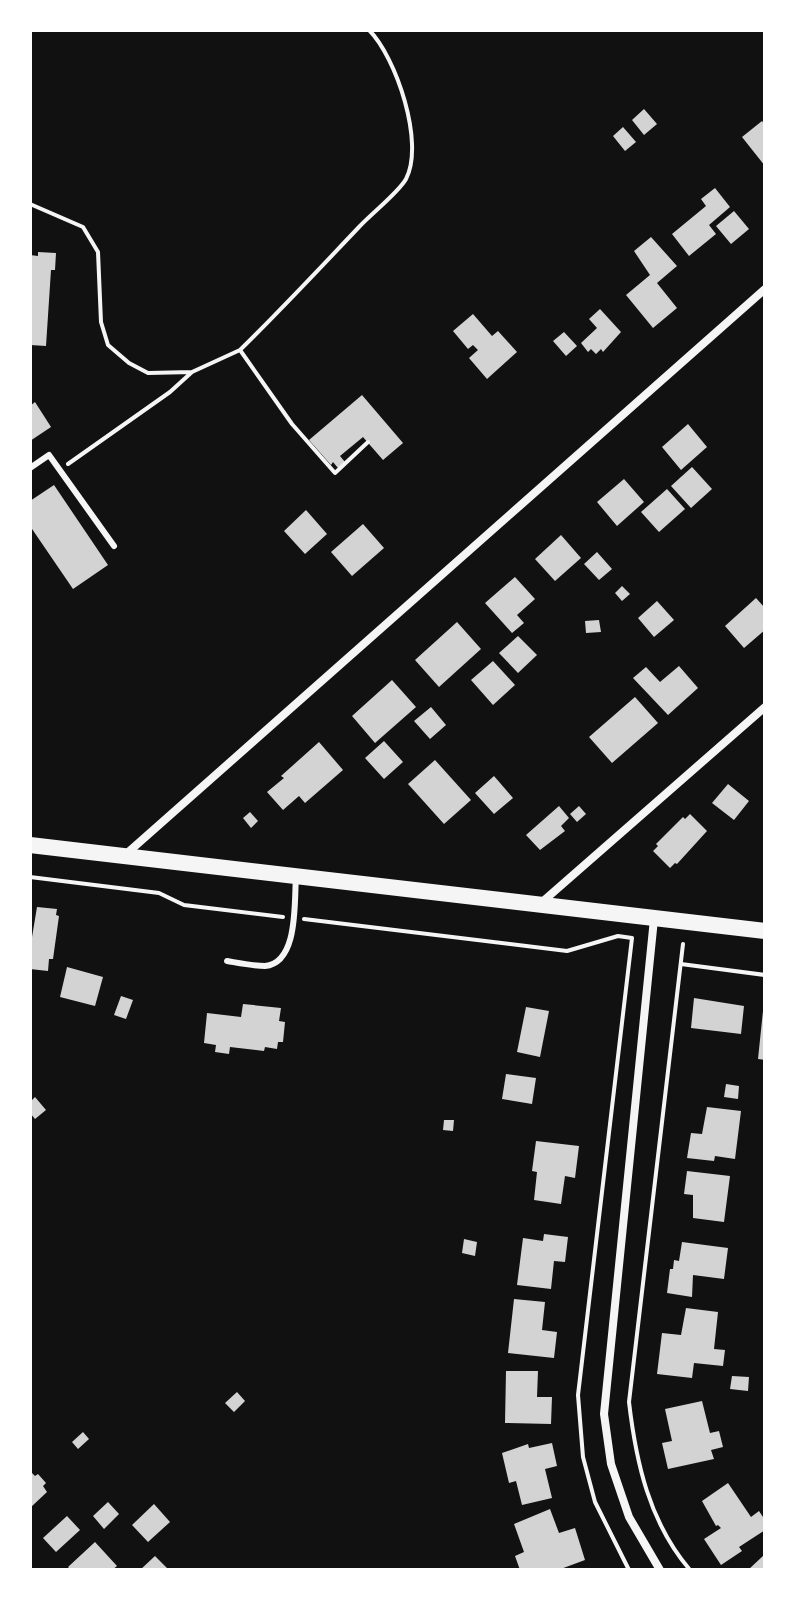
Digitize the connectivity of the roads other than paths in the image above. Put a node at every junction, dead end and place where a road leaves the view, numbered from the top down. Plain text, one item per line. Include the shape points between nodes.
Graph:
1 (765, 289) edge
2 (30, 468) edge
3 (114, 546) dead end
4 (765, 707) edge
5 (30, 845) edge
6 (124, 855) junction
7 (296, 875) junction
8 (540, 904) junction
9 (654, 918) junction
10 (765, 931) edge
11 (227, 961) dead end
12 (660, 1570) edge

1 - 6 street
2 - 3 lane via 49,455
4 - 8 street
5 - 6 main road
6 - 7 main road
7 - 8 main road
7 - 11 lane via 288,948 278,961 267,966
8 - 9 main road
9 - 10 main road
9 - 12 street via 604,1414 611,1464 629,1517

